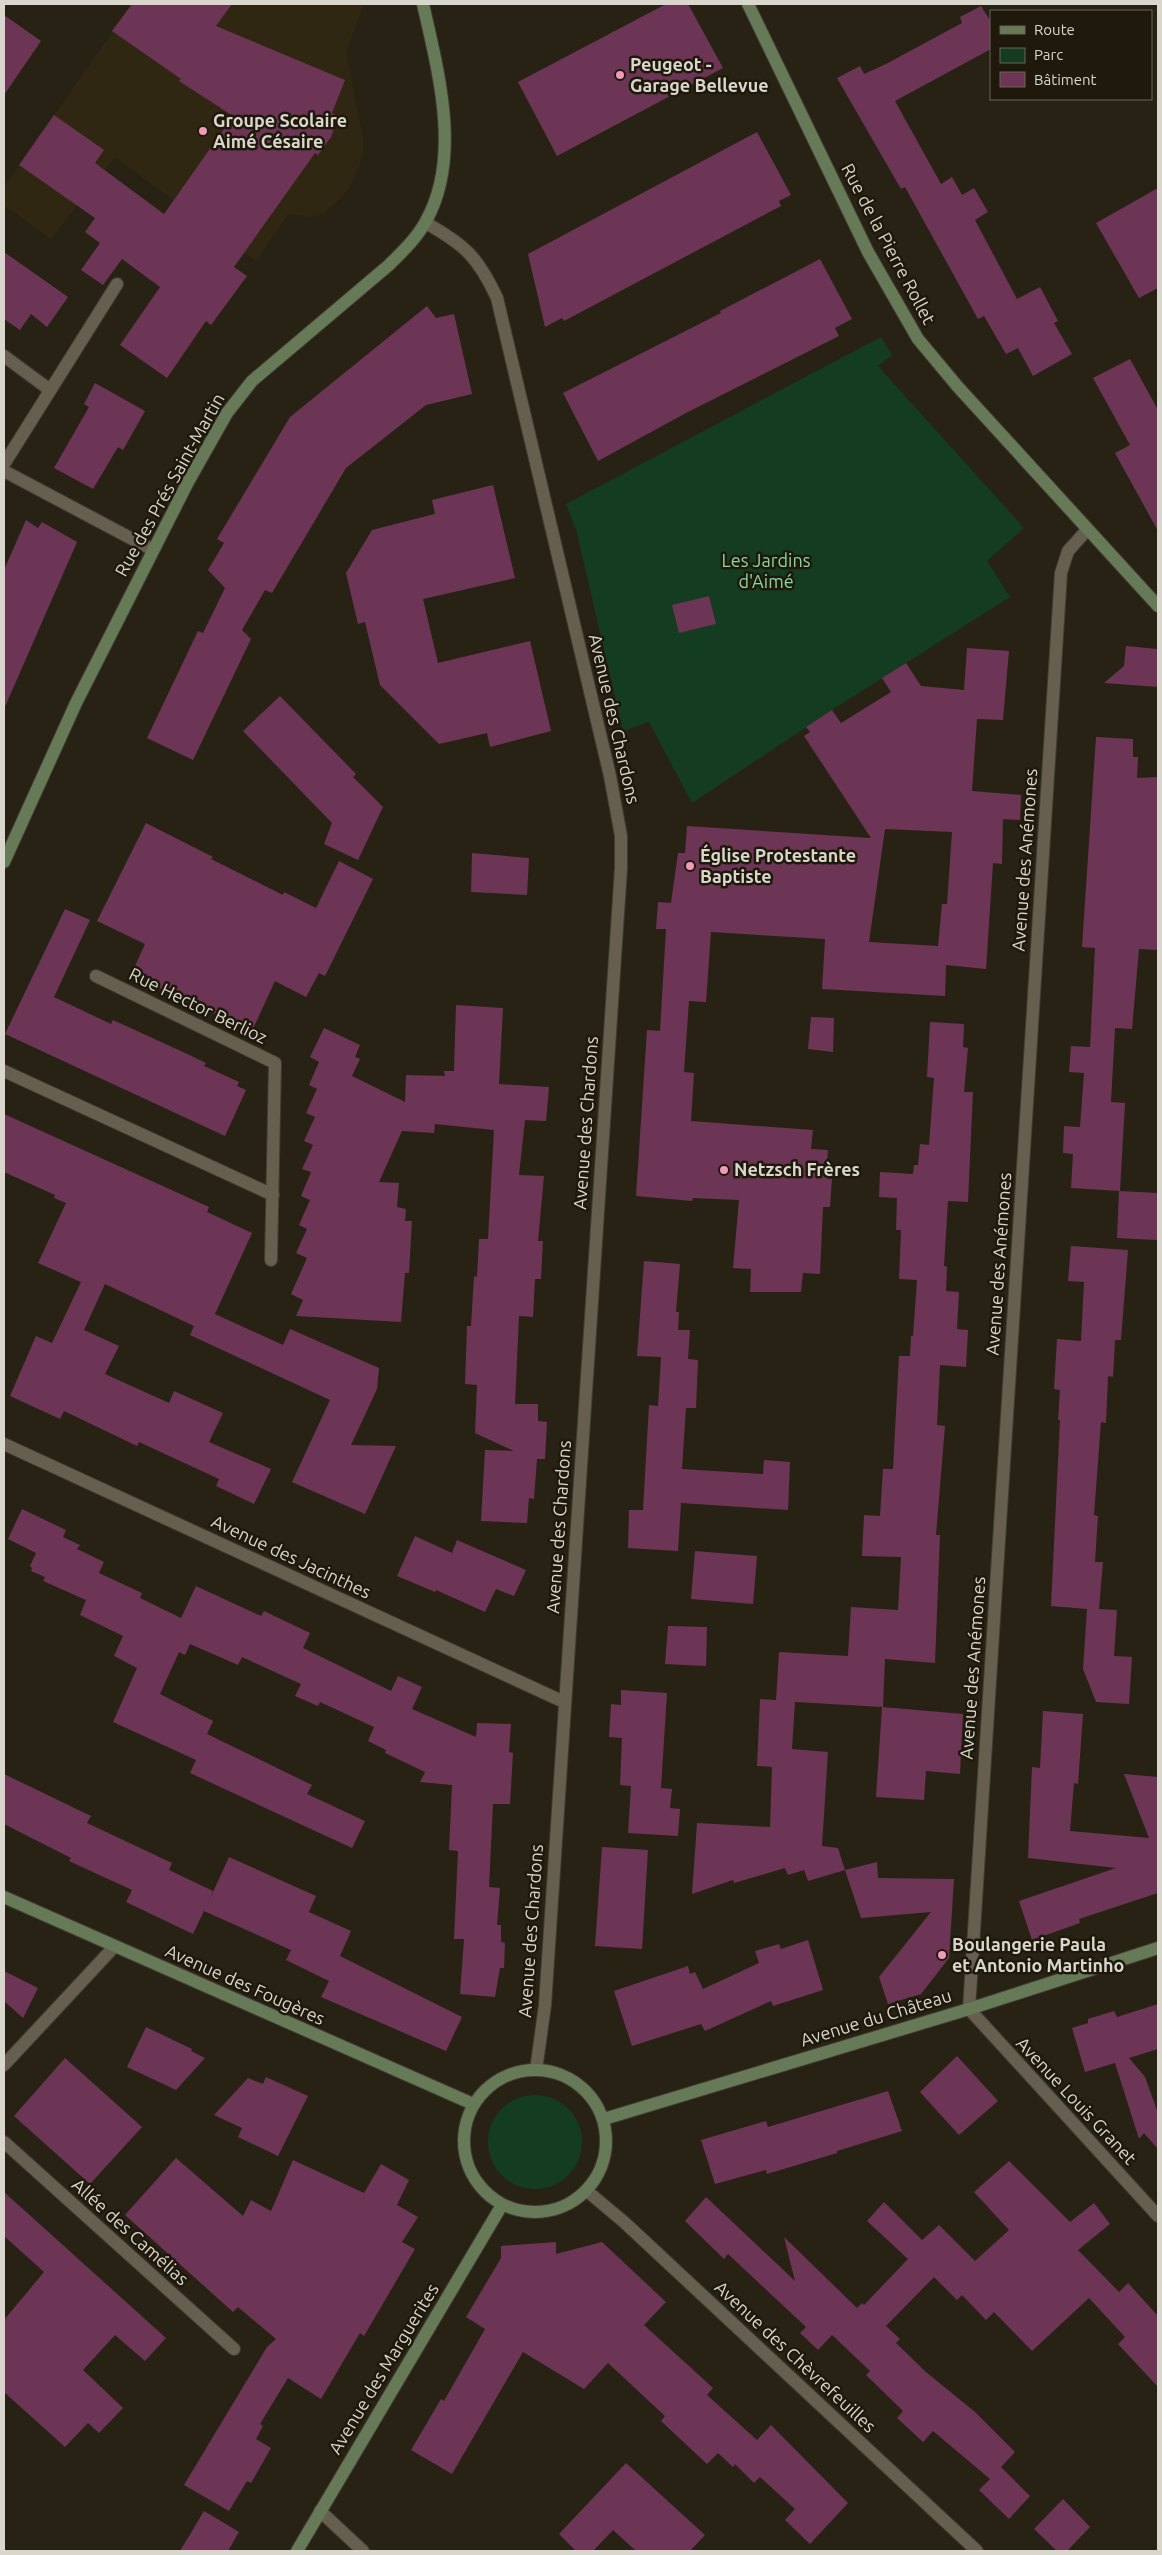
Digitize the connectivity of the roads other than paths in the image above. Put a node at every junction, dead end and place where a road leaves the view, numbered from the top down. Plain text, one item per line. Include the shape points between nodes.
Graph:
1 (423, 4) edge
2 (748, 4) edge
3 (426, 222) junction
4 (117, 284) dead end
5 (4, 356) edge
6 (50, 390) junction
7 (4, 464) edge
8 (4, 471) edge
9 (1087, 530) junction
10 (153, 550) junction
11 (1158, 606) edge
12 (4, 862) edge
13 (96, 976) dead end
14 (4, 1071) edge
15 (273, 1195) junction
16 (272, 1260) dead end
17 (4, 1444) edge
18 (564, 1702) junction
19 (4, 1897) edge
20 (114, 1947) junction
21 (1158, 1948) edge
22 (969, 2009) junction
23 (4, 2065) edge
24 (536, 2070) junction
25 (474, 2104) junction
26 (604, 2119) junction
27 (4, 2142) edge
28 (588, 2191) junction
29 (502, 2205) junction
30 (1158, 2216) edge
31 (234, 2349) dead end
32 (320, 2511) junction
33 (296, 2551) edge
34 (363, 2551) edge
35 (977, 2551) edge

1 - 3 street, Rue des Prés Saint-Martin via 441,87 444,130 437,198
2 - 9 street, Rue de la Pierre Rollet via 868,252 918,339
3 - 10 street, Rue des Prés Saint-Martin via 407,248 389,265 252,380 207,447
3 - 18 street, Avenue des Chardons via 465,248 479,264 497,298 610,776 621,836
4 - 6 street
5 - 6 street
6 - 7 street
8 - 10 street
9 - 11 street, Rue de la Pierre Rollet
9 - 22 street, Avenue des Anémones via 1068,551 1061,573
10 - 12 street, Rue des Prés Saint-Martin via 76,703
13 - 15 street, Rue Hector Berlioz via 275,1063
14 - 15 street
15 - 16 street, Rue Hector Berlioz
17 - 18 street, Avenue des Jacinthes
18 - 24 street, Avenue des Chardons via 545,2005
19 - 20 street, Avenue des Fougères
20 - 23 street
20 - 25 street, Avenue des Fougères
21 - 22 street, Avenue du Château
22 - 26 street, Avenue du Château
22 - 30 street, Avenue Louis Granet
24 - 25 street via 518,2071 500,2078 485,2089
24 - 26 street via 559,2073 578,2084
25 - 29 street via 465,2126 464,2149 470,2171 483,2191
26 - 28 street via 606,2157
27 - 31 street, Allée des Camélias
28 - 29 street via 569,2205 547,2212 524,2212
28 - 35 street, Avenue des Chèvrefeuilles
29 - 32 street, Avenue des Marguerites
32 - 33 street, Avenue des Marguerites
32 - 34 street

